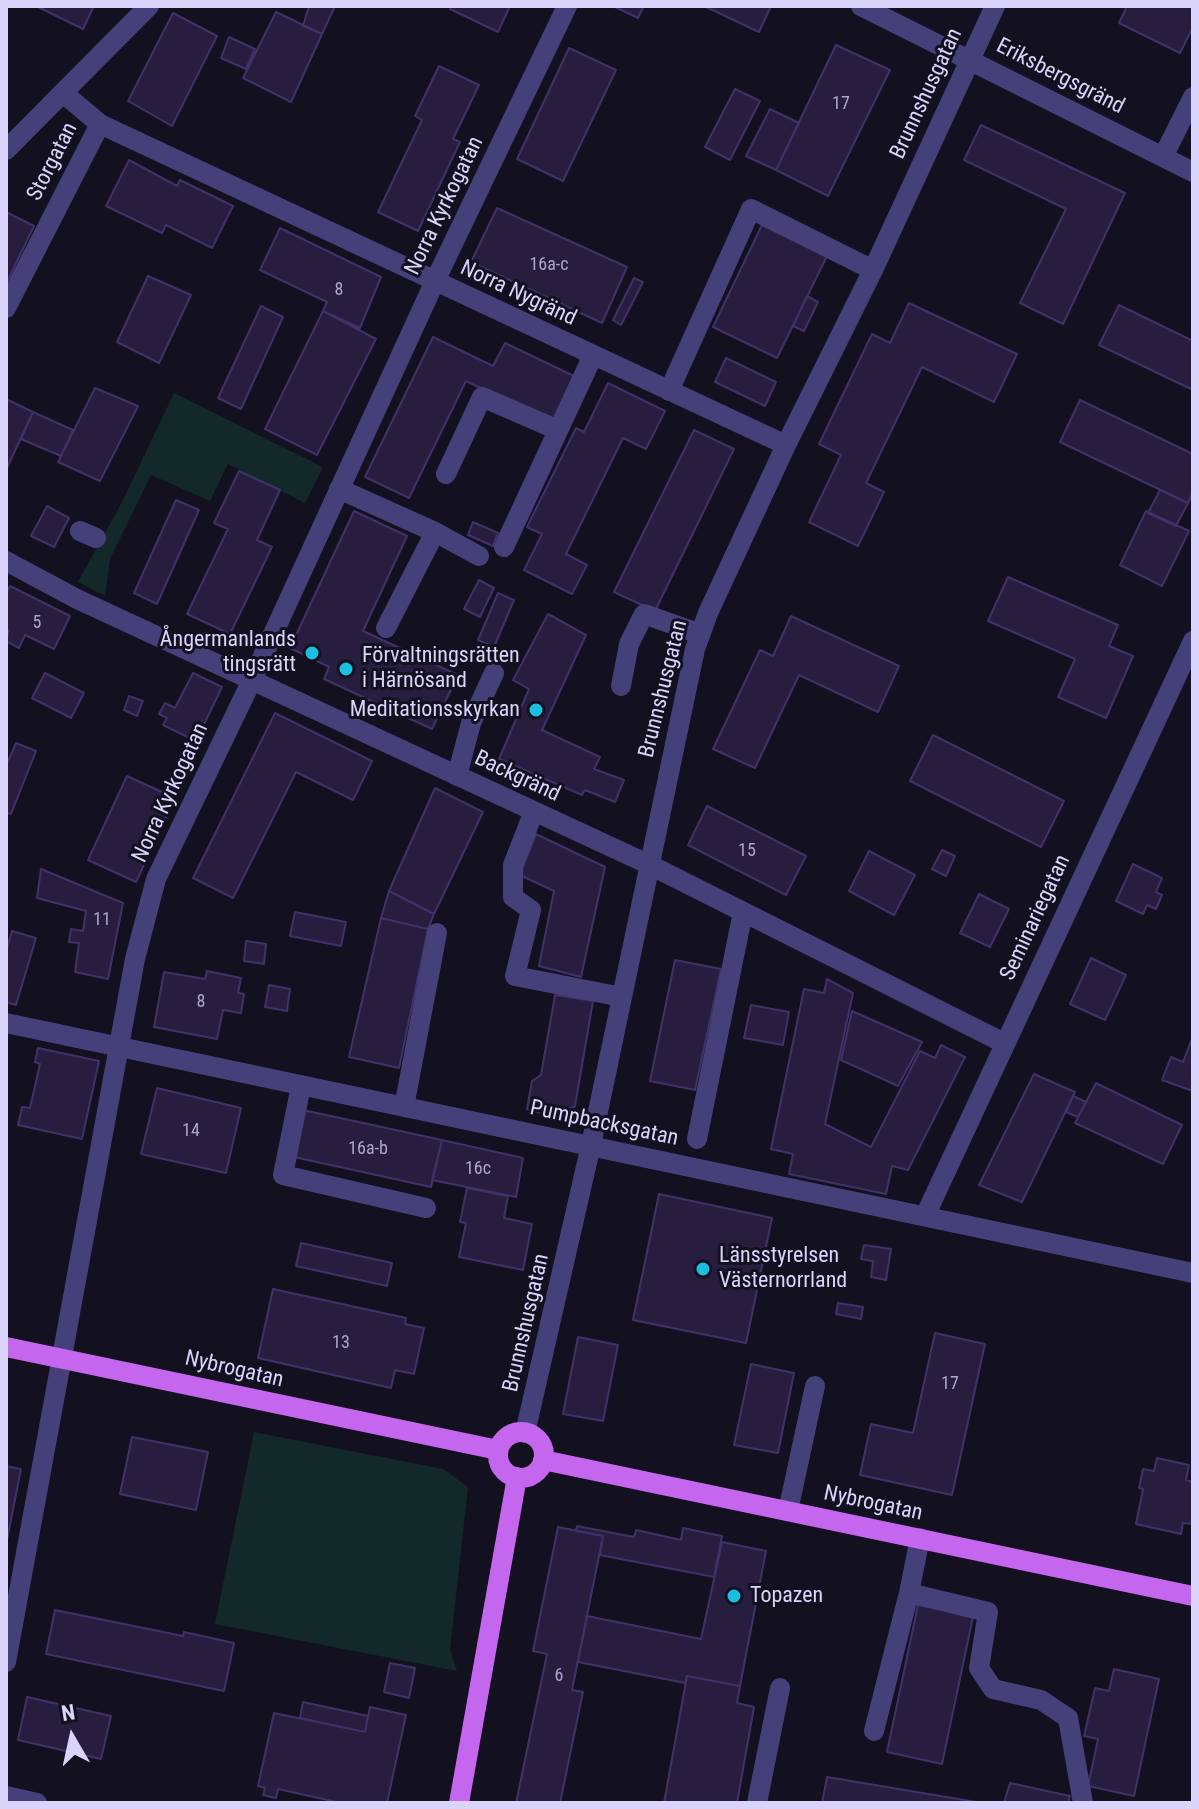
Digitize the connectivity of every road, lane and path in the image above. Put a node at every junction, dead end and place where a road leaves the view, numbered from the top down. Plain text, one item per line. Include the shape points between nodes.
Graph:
1 (149, 6) edge
2 (567, 6) edge
3 (861, 6) edge
4 (995, 6) edge
5 (969, 58) junction
6 (63, 93) junction
7 (1193, 97) edge
8 (100, 124) junction
9 (6, 150) edge
10 (1163, 157) junction
11 (1193, 172) edge
12 (873, 270) junction
13 (435, 281) junction
14 (6, 308) edge
15 (590, 354) junction
16 (669, 391) junction
17 (558, 430) junction
18 (786, 445) junction
19 (446, 474) dead end
20 (339, 489) junction
21 (435, 532) junction
22 (504, 547) dead end
23 (479, 556) dead end
24 (6, 561) edge
25 (386, 628) dead end
26 (700, 634) junction
27 (1193, 641) edge
28 (494, 673) dead end
29 (252, 680) junction
30 (621, 686) dead end
31 (457, 776) junction
32 (534, 811) junction
33 (650, 865) junction
34 (743, 912) junction
35 (437, 933) dead end
36 (622, 997) junction
37 (6, 1023) edge
38 (1004, 1043) junction
39 (119, 1046) junction
40 (301, 1086) junction
41 (404, 1107) junction
42 (697, 1139) dead end
43 (591, 1145) junction
44 (426, 1208) dead end
45 (925, 1216) junction
46 (1193, 1273) edge
47 (6, 1347) edge
48 (61, 1357) junction
49 (815, 1386) dead end
50 (525, 1433) junction
51 (498, 1450) junction
52 (543, 1460) junction
53 (517, 1477) junction
54 (788, 1511) junction
55 (920, 1538) junction
56 (909, 1593) junction
57 (1193, 1596) edge
58 (6, 1662) edge
59 (780, 1688) dead end
60 (874, 1731) dead end
61 (6, 1796) edge
62 (37, 1803) edge
63 (459, 1803) edge
64 (757, 1803) edge
65 (1083, 1803) edge

1 - 6 street
2 - 13 street, Norra Kyrkogatan
3 - 5 street, Eriksbergsgränd
4 - 5 street, Brunnshusgatan
5 - 10 street, Eriksbergsgränd
5 - 12 street, Brunnshusgatan
6 - 8 street, Norra Nygränd
6 - 9 street
7 - 10 street
8 - 13 street, Norra Nygränd
8 - 14 street, Storgatan
10 - 11 street, Eriksbergsgränd
12 - 16 street via 751,209
12 - 18 street, Brunnshusgatan
13 - 15 street, Norra Nygränd
13 - 20 street, Norra Kyrkogatan
15 - 16 street, Norra Nygränd
15 - 17 street
16 - 18 street, Norra Nygränd
17 - 19 street via 482,397
17 - 22 street
18 - 26 street, Brunnshusgatan
20 - 21 street
20 - 29 street, Norra Kyrkogatan
21 - 23 street
21 - 25 street
24 - 29 street, Backgränd
26 - 30 street via 644,614 629,644
26 - 33 street, Brunnshusgatan via 684,689
27 - 38 street, Seminariegatan
28 - 31 street via 471,723
29 - 31 street, Backgränd
29 - 39 street, Norra Kyrkogatan via 156,879
31 - 32 street, Backgränd
32 - 33 street, Backgränd
32 - 36 street via 513,865 513,897 531,910 515,976
33 - 34 street, Backgränd
33 - 36 street, Brunnshusgatan
34 - 38 street, Backgränd
34 - 42 street
35 - 41 street
36 - 43 street, Brunnshusgatan
37 - 39 street, Pumpbacksgatan
38 - 45 street, Seminariegatan
39 - 40 street, Pumpbacksgatan
39 - 48 street, Norra Kyrkogatan
40 - 41 street, Pumpbacksgatan
40 - 44 street via 283,1175
41 - 43 street, Pumpbacksgatan
43 - 45 street, Pumpbacksgatan
43 - 50 street, Brunnshusgatan
45 - 46 street, Pumpbacksgatan
47 - 48 main road, Nybrogatan
48 - 51 main road, Nybrogatan
48 - 58 street, Norra Kyrkogatan
49 - 54 street
50 - 51 main road via 511,1434
50 - 52 main road via 541,1446
51 - 53 main road via 504,1470
52 - 53 main road via 536,1472
52 - 54 main road, Nybrogatan
53 - 63 main road
54 - 55 main road, Nybrogatan
55 - 56 street
55 - 57 main road, Nybrogatan
56 - 60 street
56 - 65 street via 988,1612 979,1668 993,1689 1041,1700 1068,1718
59 - 64 street
61 - 62 street

